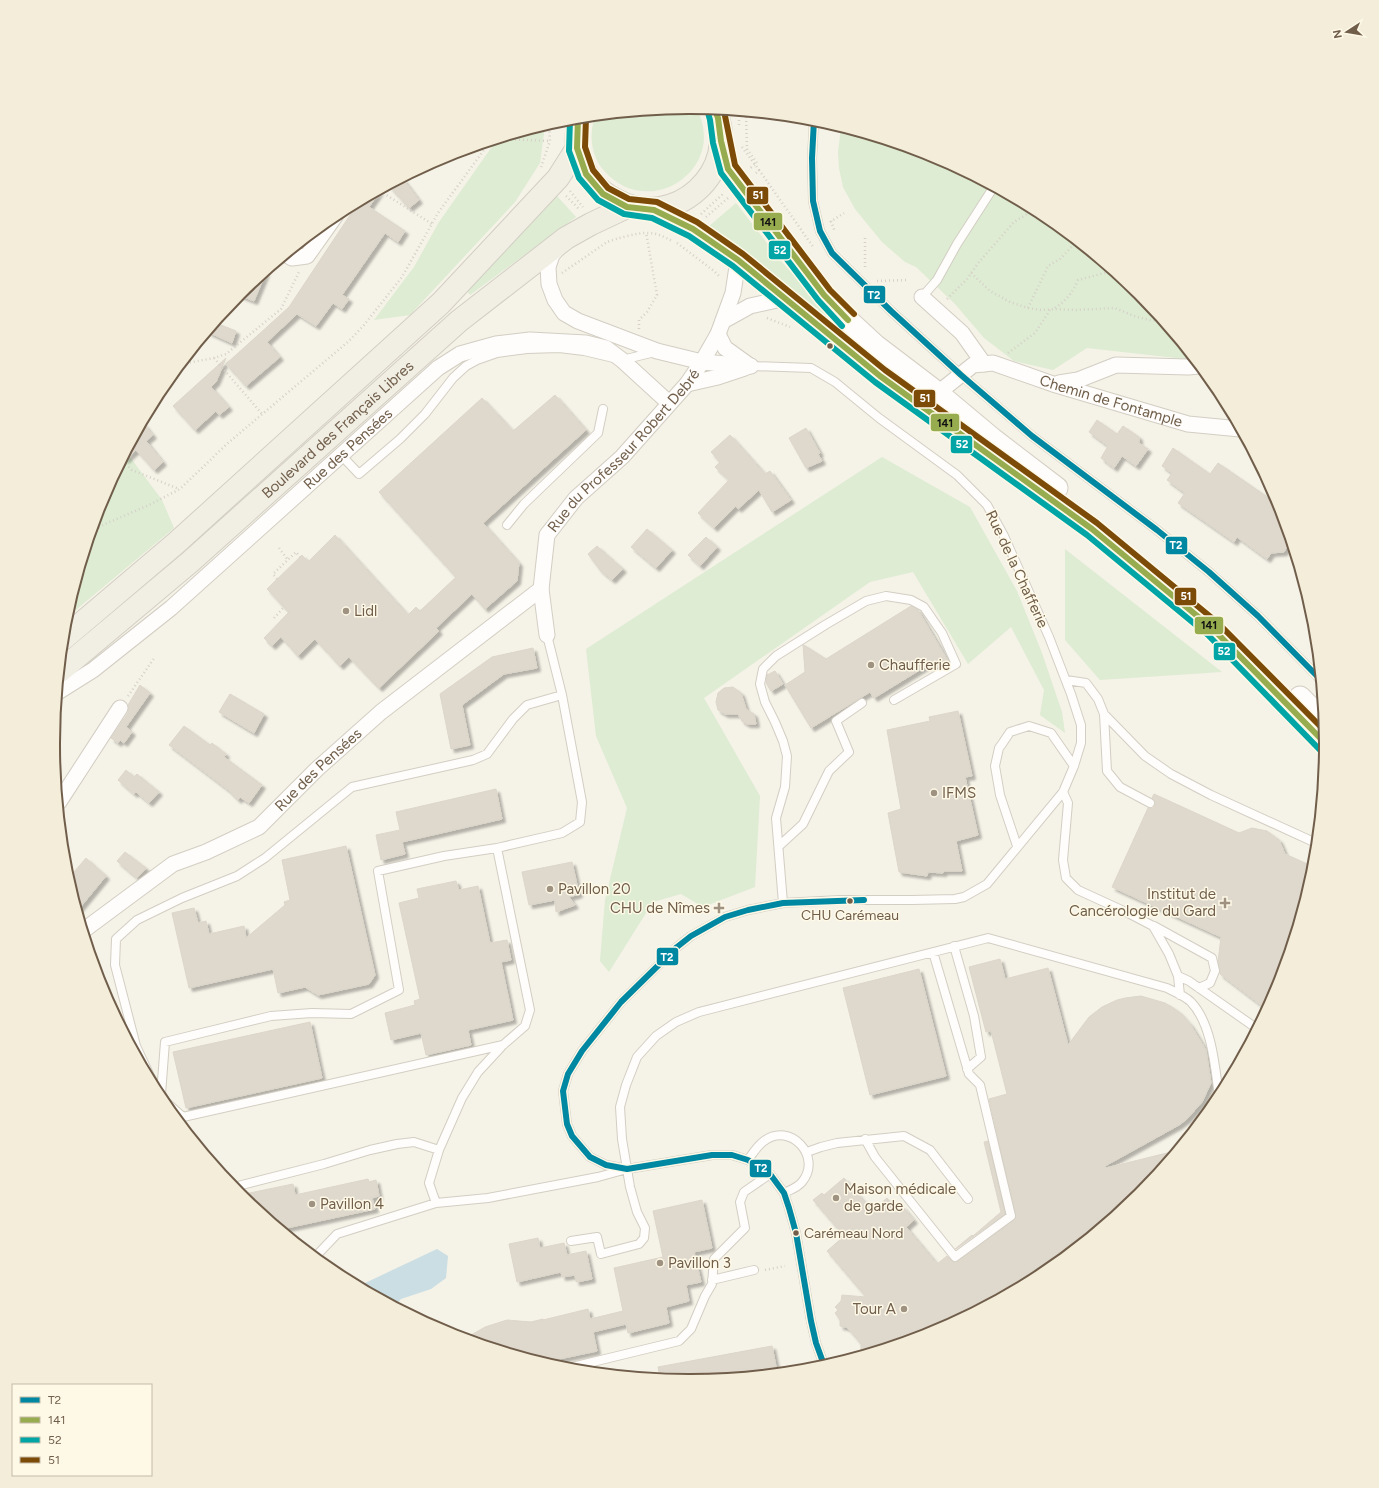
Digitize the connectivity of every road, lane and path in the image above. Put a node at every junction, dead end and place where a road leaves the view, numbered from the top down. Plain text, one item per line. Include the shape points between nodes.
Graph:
1 (719, 115) edge
2 (739, 117) edge
3 (579, 125) edge
4 (814, 127) edge
5 (739, 128) dead end
6 (549, 131) edge
7 (517, 139) edge
8 (550, 141) junction
9 (731, 141) junction
10 (577, 148) junction
11 (485, 149) edge
12 (754, 175) dead end
13 (555, 182) junction
14 (991, 192) edge
15 (384, 194) edge
16 (731, 196) dead end
17 (627, 207) junction
18 (654, 210) junction
19 (844, 213) dead end
20 (1028, 214) edge
21 (590, 218) junction
22 (705, 218) dead end
23 (831, 221) junction
24 (432, 224) junction
25 (826, 224) dead end
26 (646, 232) junction
27 (324, 233) edge
28 (566, 238) junction
29 (837, 238) dead end
30 (865, 238) dead end
31 (612, 240) junction
32 (1073, 245) edge
33 (307, 256) junction
34 (291, 257) edge
35 (738, 260) junction
36 (860, 265) dead end
37 (1107, 272) edge
38 (972, 273) junction
39 (557, 277) dead end
40 (906, 280) dead end
41 (877, 281) dead end
42 (733, 293) junction
43 (922, 297) joint
44 (786, 298) junction
45 (750, 306) junction
46 (1028, 308) junction
47 (937, 309) junction
48 (1050, 309) junction
49 (1054, 309) junction
50 (1154, 320) edge
51 (720, 327) junction
52 (793, 328) dead end
53 (639, 345) junction
54 (1014, 348) dead end
55 (657, 352) junction
56 (214, 358) junction
57 (622, 360) junction
58 (702, 362) junction
59 (189, 363) edge
60 (984, 364) junction
61 (751, 366) junction
62 (1193, 367) edge
63 (961, 375) junction
64 (687, 384) junction
65 (1053, 384) junction
66 (938, 392) junction
67 (669, 403) junction
68 (603, 409) dead end
69 (262, 414) junction
70 (1235, 428) edge
71 (341, 455) junction
72 (126, 464) edge
73 (180, 489) junction
74 (507, 526) dead end
75 (98, 528) edge
76 (278, 548) dead end
77 (300, 557) dead end
78 (288, 560) junction
79 (277, 579) dead end
80 (541, 589) junction
81 (284, 607) dead end
82 (274, 618) dead end
83 (70, 633) edge
84 (547, 634) joint
85 (154, 657) dead end
86 (64, 667) edge
87 (1315, 674) edge
88 (1066, 680) junction
89 (62, 689) edge
90 (562, 695) junction
91 (894, 700) dead end
92 (862, 703) dead end
93 (120, 708) joint
94 (1104, 714) junction
95 (1318, 715) edge
96 (1319, 737) edge
97 (1074, 766) junction
98 (1063, 792) junction
99 (62, 797) edge
100 (1150, 803) dead end
101 (1311, 841) edge
102 (779, 846) junction
103 (1017, 846) junction
104 (497, 848) junction
105 (783, 904) junction
106 (1153, 926) junction
107 (87, 928) edge
108 (954, 946) junction
109 (933, 952) junction
110 (1178, 976) junction
111 (1199, 988) junction
112 (1180, 995) junction
113 (1252, 1025) edge
114 (135, 1041) edge
115 (503, 1045) junction
116 (967, 1069) junction
117 (1218, 1086) edge
118 (162, 1087) edge
119 (183, 1117) edge
120 (865, 1139) junction
121 (439, 1150) junction
122 (807, 1152) junction
123 (748, 1160) junction
124 (627, 1169) junction
125 (770, 1174) junction
126 (241, 1185) edge
127 (784, 1193) junction
128 (968, 1199) dead end
129 (436, 1203) junction
130 (571, 1241) dead end
131 (319, 1252) edge
132 (785, 1266) dead end
133 (754, 1270) joint
134 (712, 1280) junction
135 (822, 1359) edge
136 (584, 1364) edge

1 - 9 main road
2 - 5 path
3 - 10 main road
4 - 63 lane via 814,206 820,231 832,253
6 - 8 path
7 - 8 path
8 - 13 path via 540,169
9 - 12 path via 742,147 759,170
9 - 18 main road via 707,180 692,196 674,205
9 - 66 main road via 728,169 824,295 875,345
10 - 13 main road, Boulevard des Français Libres
10 - 17 main road via 586,174 603,194
11 - 24 path
13 - 21 path
13 - 21 path
13 - 83 main road, Boulevard des Français Libres via 441,303 175,544
14 - 43 lane via 937,280
15 - 24 path
16 - 22 path
17 - 18 main road
17 - 21 main road, Boulevard des Français Libres
18 - 35 main road via 693,228
19 - 23 path
20 - 38 path via 1014,222
21 - 28 main road, Boulevard des Français Libres
21 - 31 path
23 - 25 path
23 - 29 path
24 - 69 path via 402,277 364,325 349,341
26 - 31 path
26 - 42 path via 677,243 714,271
26 - 53 path via 657,295 639,320
27 - 33 street
28 - 53 street via 552,255 548,267 548,284 555,300 564,313 578,321
28 - 86 main road, Boulevard des Français Libres via 459,321 190,562
30 - 36 path via 865,270
31 - 39 path
32 - 46 path via 1060,259 1048,266
33 - 34 street
33 - 56 path via 281,309 226,354
35 - 42 street, Rue du Professeur Robert Debré
35 - 44 main road
37 - 49 path via 1078,280 1072,293
38 - 46 path via 990,291
38 - 47 path
40 - 41 path
42 - 51 street, Rue du Professeur Robert Debré
43 - 47 street
44 - 45 street
44 - 96 main road via 880,376 1092,529 1213,629
45 - 51 street
45 - 52 path via 766,317
46 - 48 path
47 - 60 street via 962,333
48 - 49 path
48 - 54 path via 1035,333
49 - 50 path via 1115,308 1134,316
51 - 58 street, Rue du Professeur Robert Debré
51 - 61 street via 725,348
53 - 55 street
55 - 57 lane
55 - 58 street
56 - 59 path
56 - 69 path
57 - 67 street, Rue des Pensées
57 - 71 street, Rue des Pensées via 606,348 586,343 530,340 496,344 460,354 438,368
57 - 71 lane via 559,348 497,353 466,366 453,378 425,414 359,474
58 - 61 street
58 - 64 street, Rue du Professeur Robert Debré
60 - 63 street via 973,365
60 - 65 street, Chemin de Fontample via 993,363
61 - 64 street
61 - 88 lane, Rue de la Chafferie via 811,368 835,382 973,490 987,505 1004,536
62 - 65 street via 1116,365 1078,380
63 - 66 street
63 - 87 lane via 1032,436 1209,572 1258,616
64 - 67 street, Rue du Professeur Robert Debré
65 - 70 street, Chemin de Fontample via 1188,424
66 - 95 main road via 1223,620
67 - 80 street, Rue du Professeur Robert Debré via 622,457 576,498 547,535
68 - 74 lane via 598,433 524,504
69 - 73 path
71 - 89 street, Rue des Pensées via 171,608 93,670
72 - 73 path via 132,470
73 - 75 path
76 - 78 path
77 - 78 path via 296,552
78 - 79 path via 273,574
80 - 84 street, Rue du Professeur Robert Debré
80 - 107 street, Rue des Pensées via 381,712 259,827 206,852 173,864
81 - 82 path
84 - 90 lane
85 - 93 path
88 - 94 lane via 1086,683 1098,699
88 - 97 lane, Rue de la Chafferie via 1081,725 1081,743
90 - 104 lane via 582,802 580,822 562,833
90 - 114 lane via 527,705 487,754 473,760 352,787 265,858 237,876 182,898 137,920 116,939 115,965
91 - 102 lane via 956,664 942,633 924,607 911,600 886,596 866,600 776,656 763,669 760,684 787,756 785,787 776,818
92 - 102 lane via 836,721 849,752 829,772 803,824
93 - 99 street
94 - 100 lane via 1107,771 1120,787
94 - 101 lane via 1145,756 1171,774
97 - 98 lane, Rue de la Chafferie
97 - 103 lane via 1051,733 1029,726 1010,732 999,748 995,766 1000,795
98 - 103 lane
98 - 106 lane via 1068,803 1063,860 1066,878 1078,890
102 - 105 lane
103 - 105 lane via 987,884 964,897
104 - 115 lane via 530,1010 525,1026
104 - 118 lane via 444,856 378,871 399,990 351,1014 271,1016 165,1042
105 - 124 lane via 725,917 677,947 621,1002 582,1051 568,1074 563,1091 564,1108 572,1136 590,1157 606,1165
106 - 110 lane
106 - 111 lane via 1212,958 1215,971 1210,983
108 - 109 lane
108 - 112 lane via 988,938 1167,988
108 - 116 lane via 974,1016 981,1057
109 - 116 lane
109 - 124 lane via 699,1012 676,1022 656,1036 637,1057 620,1107
110 - 111 lane
110 - 112 lane
111 - 113 lane
112 - 117 lane via 1190,1002 1203,1022 1210,1040
115 - 119 lane
115 - 121 lane via 478,1072 462,1098
116 - 120 lane via 980,1085 1011,1216 955,1257 875,1157
120 - 122 lane via 820,1147
120 - 128 lane via 904,1136 930,1150
121 - 126 lane via 414,1142 397,1144
121 - 129 lane via 429,1183
122 - 123 lane via 796,1140 780,1135 764,1141
122 - 127 lane via 809,1160 806,1176 796,1188
123 - 124 lane via 732,1155 712,1155
123 - 125 lane
124 - 129 lane via 495,1197
124 - 130 lane via 637,1212 645,1228 644,1238 639,1244 600,1254 597,1237
125 - 127 lane
125 - 134 lane via 744,1192 740,1202 745,1228 714,1258
127 - 135 lane via 796,1233 810,1321
129 - 131 lane via 336,1234
132 - 133 path
133 - 134 lane
134 - 136 lane via 692,1329 679,1341

